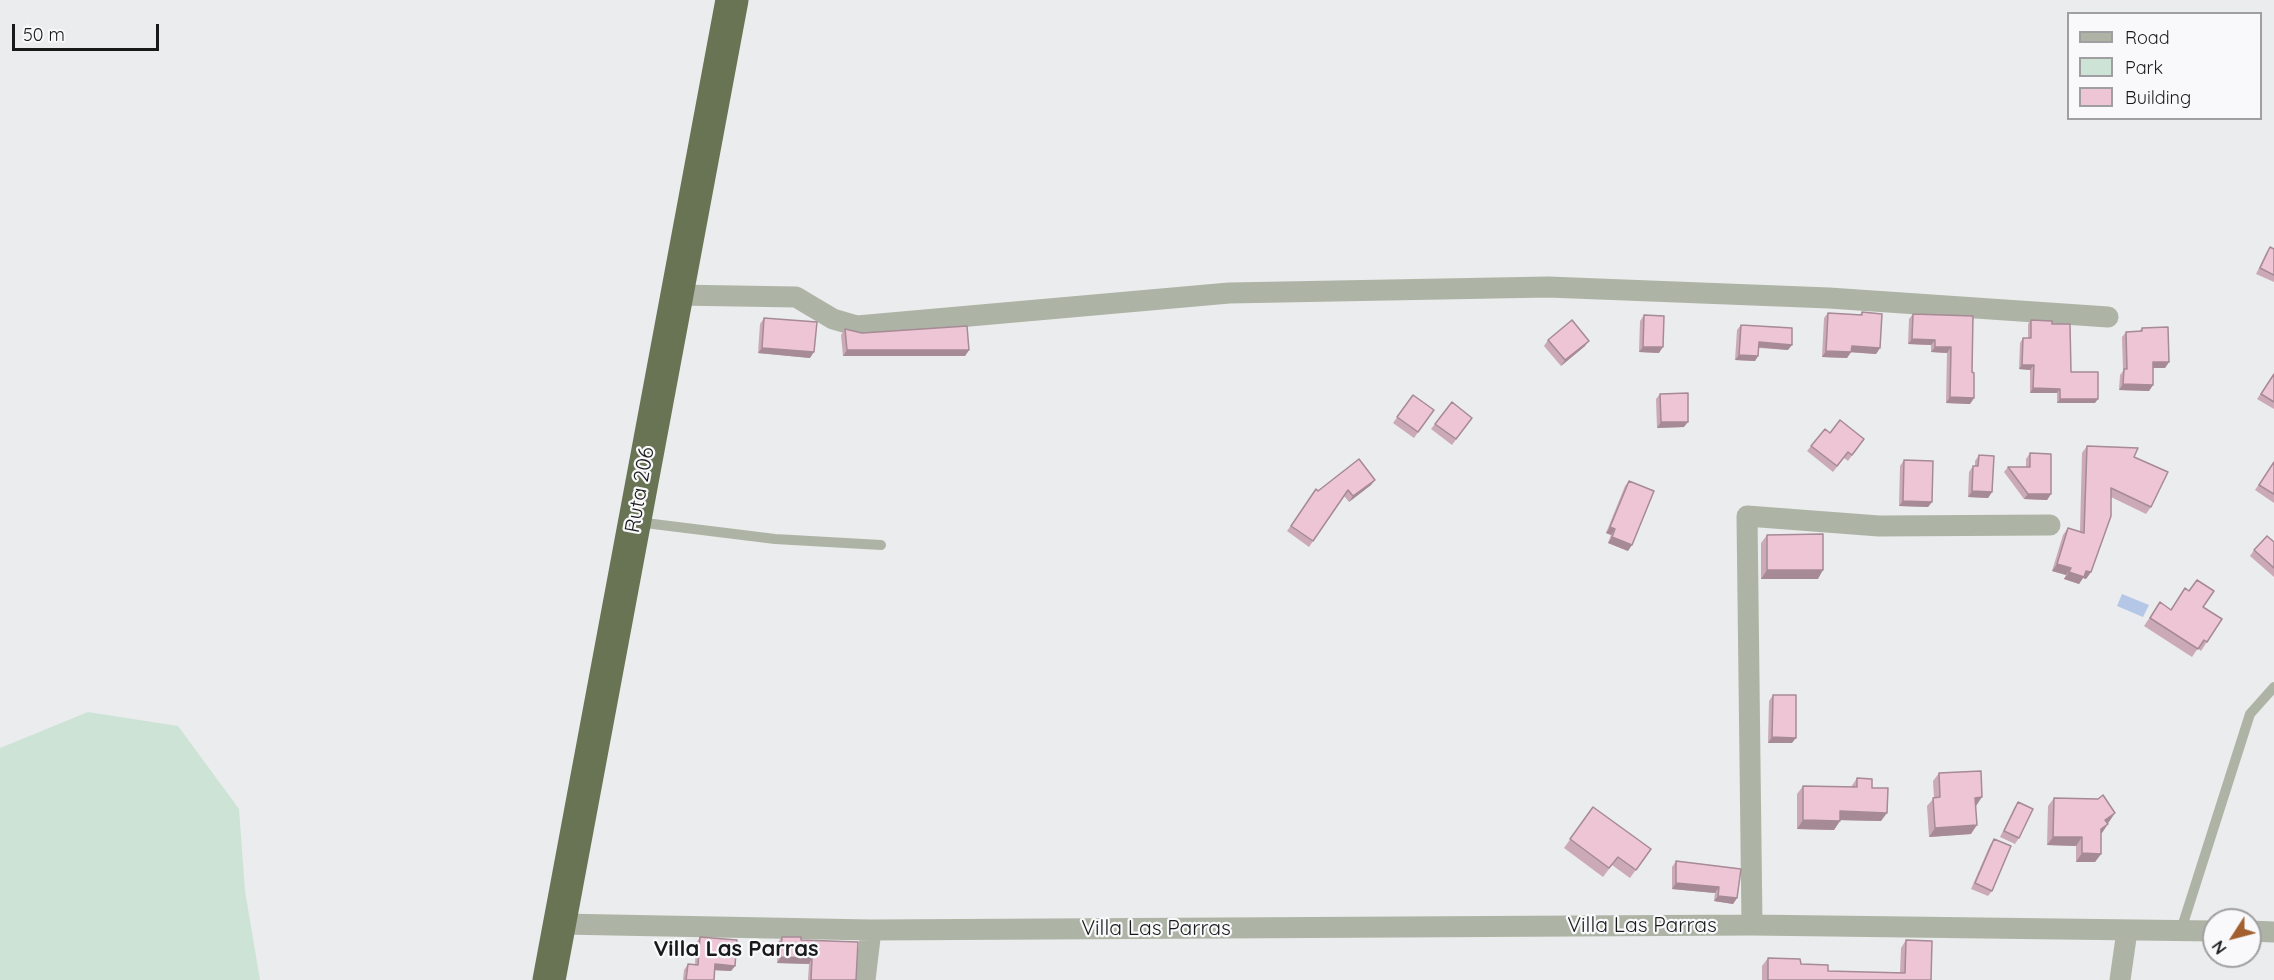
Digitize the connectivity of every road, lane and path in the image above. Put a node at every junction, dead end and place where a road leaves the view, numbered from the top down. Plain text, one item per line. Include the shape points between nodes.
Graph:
1 (732, 0) edge
2 (676, 295) junction
3 (2108, 316) dead end
4 (634, 521) junction
5 (2050, 525) dead end
6 (881, 545) dead end
7 (2274, 687) edge
8 (561, 924) junction
9 (1752, 926) junction
10 (871, 930) junction
11 (2181, 930) junction
12 (2127, 931) junction
13 (2202, 931) edge
14 (549, 980) edge
15 (865, 980) edge
16 (2120, 980) edge

1 - 2 highway, Ruta 206
2 - 3 street via 796,297 833,319 857,326 1229,293 1548,287 1829,298
2 - 4 highway, Ruta 206
4 - 6 lane via 775,539
4 - 8 highway, Ruta 206
5 - 9 street via 1879,526 1747,516
7 - 11 lane via 2250,714
8 - 10 street, Villa Las Parras
8 - 14 highway, Ruta 206
9 - 10 street, Villa Las Parras
9 - 12 street, Villa Las Parras
10 - 15 street
11 - 12 street, Villa Las Parras
11 - 13 street, Villa Las Parras
12 - 16 street

